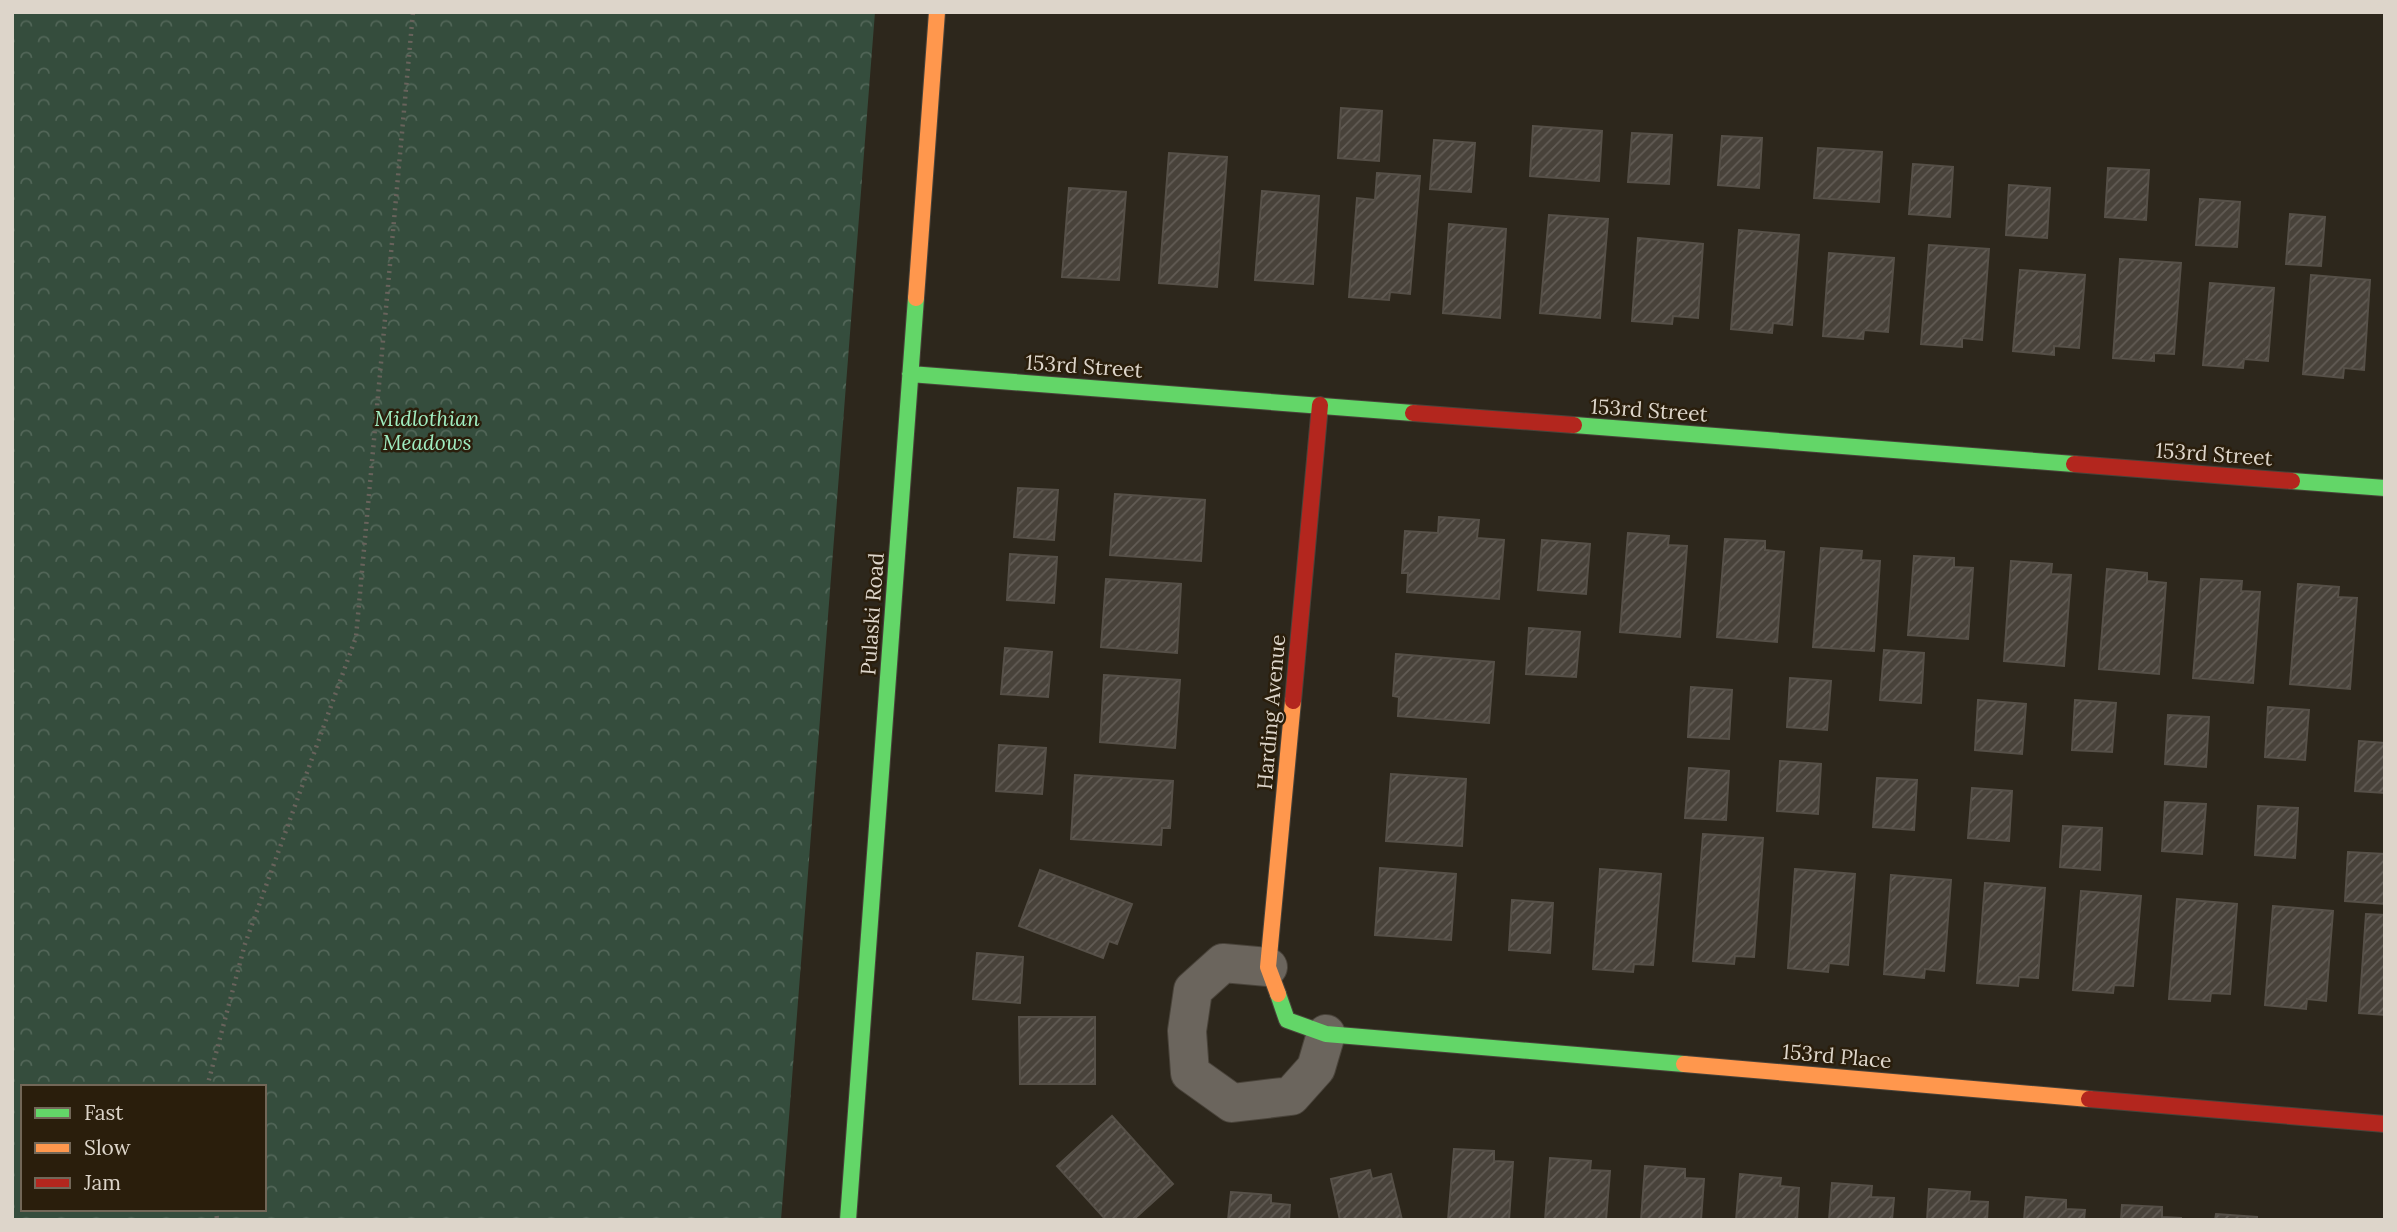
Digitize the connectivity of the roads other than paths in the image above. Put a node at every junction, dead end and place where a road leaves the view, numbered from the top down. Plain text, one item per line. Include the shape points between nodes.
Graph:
1 (937, 12) edge
2 (910, 374) junction
3 (1320, 405) junction
4 (2385, 488) edge
5 (1268, 967) junction
6 (1287, 1020) joint
7 (1326, 1034) junction
8 (2385, 1124) edge
9 (848, 1220) edge

1 - 2 street, Pulaski Road
2 - 3 street, 153rd Street
2 - 9 street, Pulaski Road
3 - 4 street, 153rd Street
3 - 5 street, Harding Avenue
5 - 6 street, Harding Avenue
5 - 7 street via 1223,963 1193,990 1187,1031 1190,1073 1232,1103 1291,1096 1316,1068
6 - 7 street, 153rd Place
7 - 8 street, 153rd Place

